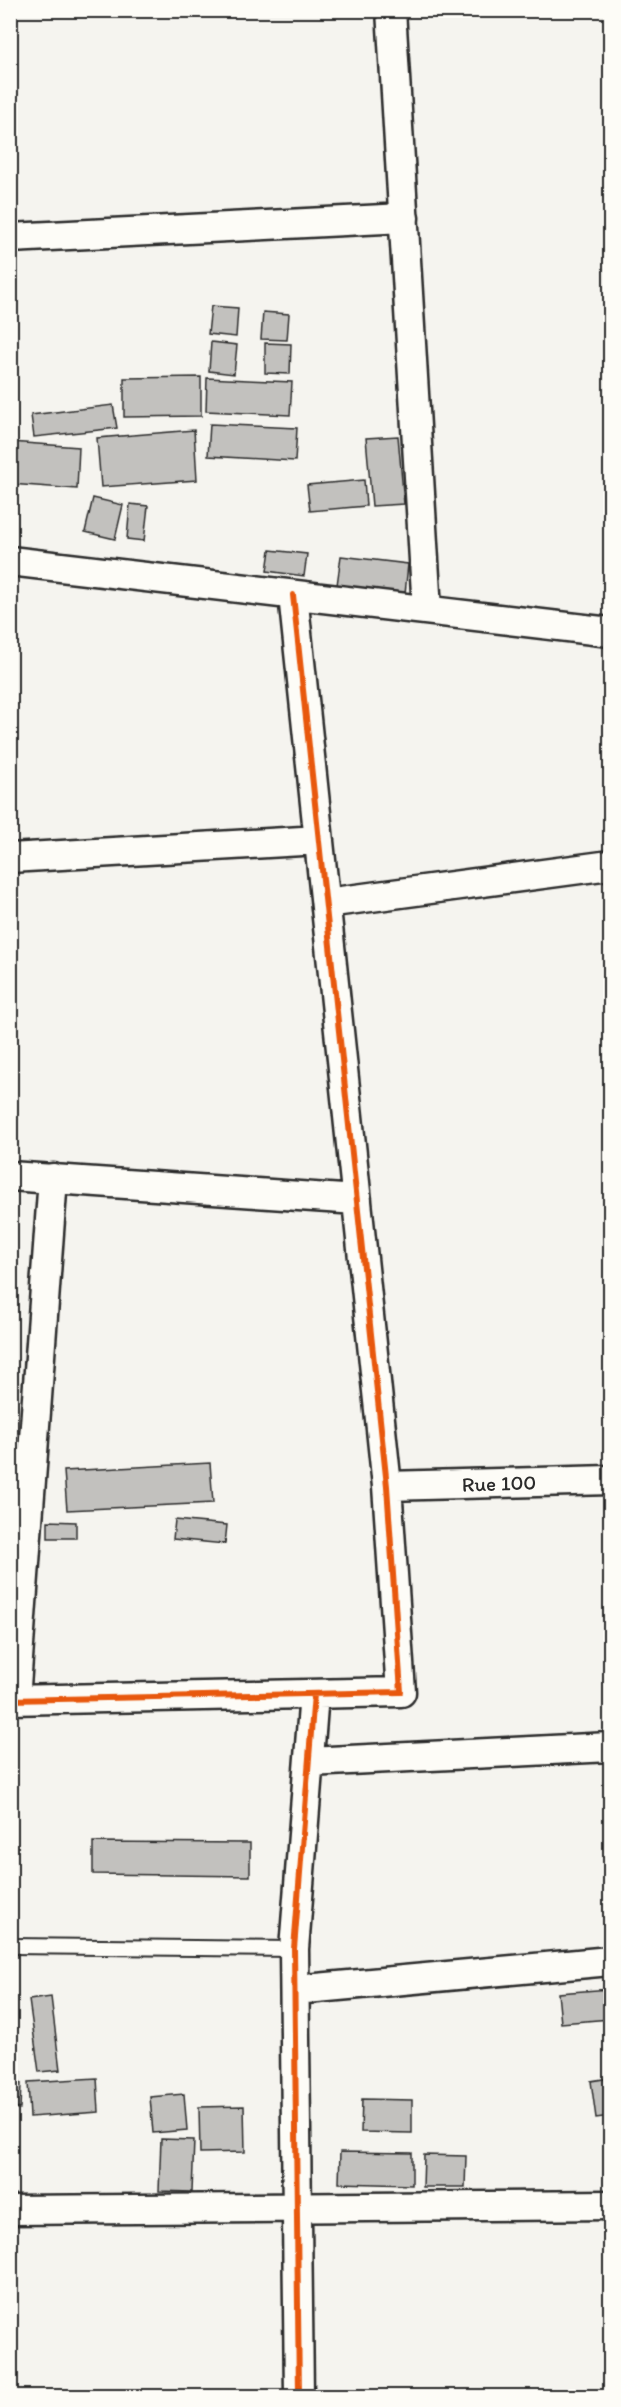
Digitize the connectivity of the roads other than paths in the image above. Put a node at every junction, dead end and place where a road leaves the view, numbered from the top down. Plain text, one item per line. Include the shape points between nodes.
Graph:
1 (391, 10) edge
2 (404, 218) junction
3 (10, 238) edge
4 (10, 561) edge
5 (293, 594) junction
6 (427, 610) junction
7 (610, 632) edge
8 (319, 840) junction
9 (10, 858) edge
10 (610, 866) edge
11 (326, 903) junction
12 (10, 1176) edge
13 (52, 1178) junction
14 (357, 1200) junction
15 (610, 1480) edge
16 (387, 1486) junction
17 (19, 1523) edge
18 (314, 1694) junction
19 (13, 1700) edge
20 (610, 1747) edge
21 (309, 1762) junction
22 (10, 1946) edge
23 (294, 1949) junction
24 (610, 1961) edge
25 (295, 1990) junction
26 (610, 2205) edge
27 (297, 2208) junction
28 (10, 2210) edge
29 (299, 2397) edge

1 - 2 street
2 - 3 street
2 - 6 street
4 - 5 street
5 - 6 street
5 - 8 street
6 - 7 street
8 - 9 street
8 - 11 street
10 - 11 street
11 - 14 street
12 - 13 street
13 - 14 street
13 - 17 street
14 - 16 street
15 - 16 street, Rue 100
16 - 18 street via 401,1692
17 - 19 street
18 - 19 street
18 - 21 street
20 - 21 street
21 - 23 street
22 - 23 lane
23 - 25 street
24 - 25 street
25 - 27 street
26 - 27 street
27 - 28 street
27 - 29 street

